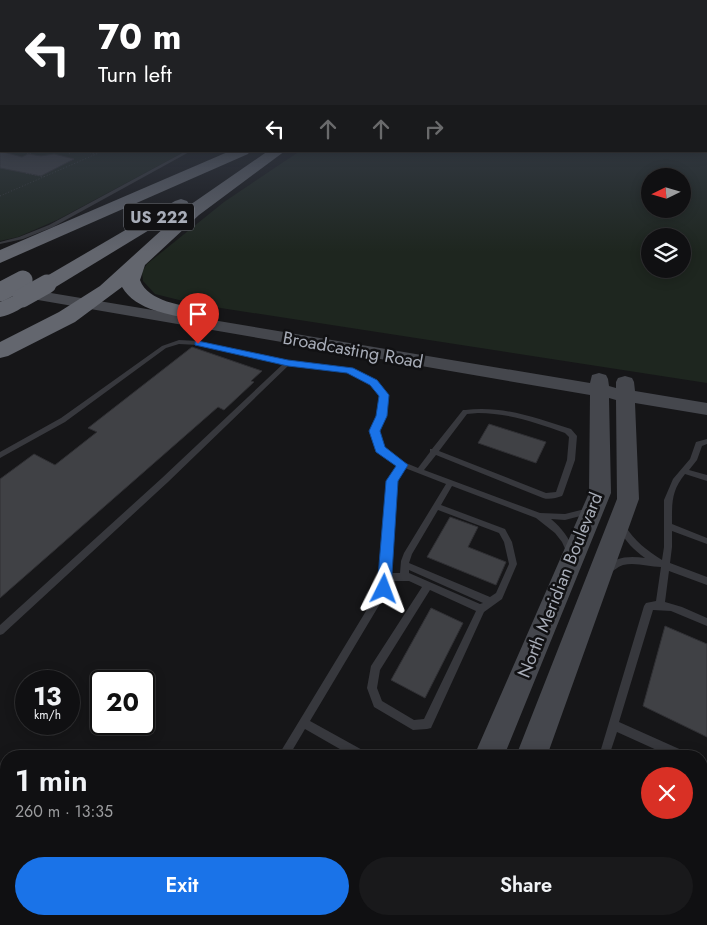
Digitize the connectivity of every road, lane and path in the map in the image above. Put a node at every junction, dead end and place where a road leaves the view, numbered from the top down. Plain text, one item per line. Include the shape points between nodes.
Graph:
1 (66, 165) dead end
2 (163, 165) edge
3 (211, 165) edge
4 (225, 165) edge
5 (248, 165) edge
6 (258, 165) edge
7 (71, 166) joint
8 (26, 173) dead end
9 (46, 177) junction
10 (121, 179) dead end
11 (133, 182) junction
12 (0, 196) edge
13 (0, 243) edge
14 (0, 258) edge
15 (137, 261) junction
16 (0, 282) edge
17 (22, 289) junction
18 (0, 291) edge
19 (90, 301) junction
20 (0, 311) edge
21 (195, 314) junction
22 (0, 351) edge
23 (288, 363) junction
24 (599, 385) junction
25 (626, 389) junction
26 (707, 395) edge
27 (707, 409) edge
28 (707, 441) edge
29 (434, 451) junction
30 (0, 455) edge
31 (403, 465) junction
32 (419, 471) junction
33 (684, 471) junction
34 (707, 478) edge
35 (450, 483) junction
36 (436, 506) junction
37 (592, 511) junction
38 (539, 516) junction
39 (621, 518) junction
40 (668, 526) junction
41 (707, 541) edge
42 (572, 558) junction
43 (405, 564) junction
44 (665, 565) junction
45 (385, 577) junction
46 (404, 577) junction
47 (707, 581) edge
48 (598, 582) junction
49 (428, 585) junction
50 (491, 602) junction
51 (660, 604) junction
52 (481, 609) junction
53 (707, 622) edge
54 (0, 631) edge
55 (304, 723) junction
56 (614, 725) junction
57 (287, 750) edge
58 (351, 750) edge
59 (492, 750) edge
60 (534, 750) edge
61 (606, 750) edge
62 (669, 750) edge

1 - 7 path
2 - 11 lane
3 - 14 highway
4 - 17 highway, US 222
5 - 17 highway, US 222, bridge via 47,284
6 - 15 highway via 193,211
7 - 9 path
8 - 9 path
9 - 12 path
10 - 11 lane
11 - 13 lane via 51,226
15 - 19 highway via 107,290
15 - 21 highway via 130,280 135,292 152,302
16 - 19 main road, Broadcasting Road
17 - 18 highway, US 222, bridge
17 - 20 highway, US 222
18 - 19 main road, Broadcasting Road
19 - 21 main road, Broadcasting Road
19 - 22 highway via 67,317
19 - 24 main road, Broadcasting Road
21 - 24 main road, Broadcasting Road
23 - 30 lane via 178,342 169,345 63,420
23 - 31 lane via 349,370 374,383 384,395 382,416 375,431 380,449
23 - 54 lane
24 - 25 main road, Broadcasting Road
24 - 37 main road, North Meridian Boulevard via 602,475 600,493
25 - 26 main road, Broadcasting Road
25 - 27 main road, Broadcasting Road
25 - 39 main road, North Meridian Boulevard via 629,483 628,499
28 - 33 lane via 699,444 693,460
29 - 29 lane via 464,412 482,408 519,414 574,436 571,460 559,494 546,496
29 - 32 lane
31 - 32 lane
31 - 45 lane via 392,481
32 - 35 lane
33 - 34 lane
33 - 40 lane via 668,500
35 - 36 lane
35 - 38 lane
36 - 43 lane
36 - 50 lane via 502,531 513,564 499,596
37 - 38 lane via 565,517
37 - 42 main road, North Meridian Boulevard
38 - 42 lane via 562,534
39 - 44 lane via 622,527 633,544
39 - 48 main road, North Meridian Boulevard
40 - 41 lane
40 - 44 lane
42 - 59 main road, North Meridian Boulevard
43 - 46 lane
43 - 50 lane
44 - 47 lane
44 - 48 lane via 626,561 611,566
44 - 51 lane
45 - 46 lane
45 - 55 lane via 384,589
46 - 49 lane
48 - 60 main road, North Meridian Boulevard
49 - 52 lane
49 - 52 lane via 375,669 372,688 378,704 413,725 426,724
50 - 52 lane
51 - 53 lane
51 - 56 lane via 649,606
55 - 57 lane
55 - 58 lane
56 - 61 lane
56 - 62 lane

